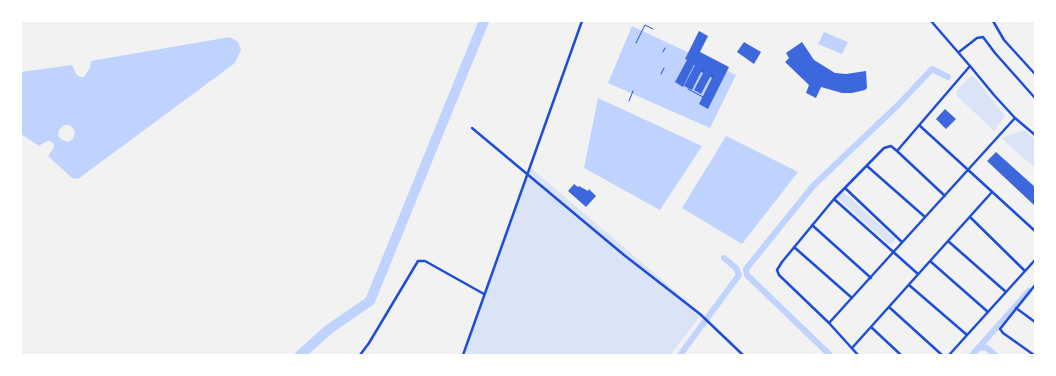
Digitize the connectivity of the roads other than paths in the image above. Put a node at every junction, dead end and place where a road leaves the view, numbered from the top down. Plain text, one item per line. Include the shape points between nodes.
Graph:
1 (582, 21) edge
2 (931, 21) edge
3 (993, 21) edge
4 (959, 52) junction
5 (970, 66) junction
6 (1035, 74) edge
7 (1035, 98) edge
8 (1015, 118) junction
9 (919, 125) junction
10 (472, 128) dead end
11 (1034, 133) edge
12 (897, 151) junction
13 (866, 166) junction
14 (968, 170) junction
15 (527, 174) junction
16 (845, 188) junction
17 (992, 192) junction
18 (945, 196) junction
19 (834, 199) junction
20 (970, 217) junction
21 (925, 218) junction
22 (812, 224) junction
23 (1035, 231) edge
24 (948, 241) junction
25 (902, 242) junction
26 (794, 247) junction
27 (894, 252) junction
28 (1035, 260) edge
29 (930, 261) junction
30 (1025, 271) junction
31 (918, 274) junction
32 (870, 278) junction
33 (908, 285) junction
34 (1035, 285) edge
35 (1031, 290) junction
36 (1006, 292) junction
37 (1035, 292) edge
38 (485, 294) junction
39 (852, 298) junction
40 (888, 307) junction
41 (1016, 308) junction
42 (988, 312) junction
43 (1035, 322) edge
44 (829, 323) junction
45 (871, 327) junction
46 (967, 335) junction
47 (852, 348) junction
48 (360, 355) edge
49 (463, 355) edge
50 (743, 355) edge
51 (858, 355) edge
52 (901, 355) edge
53 (942, 355) edge
54 (949, 355) edge
55 (1034, 355) edge

1 - 15 street
2 - 4 street
3 - 6 street via 1004,40
4 - 5 street
4 - 7 street via 983,37
5 - 8 street
5 - 9 street
8 - 11 street
8 - 14 street
9 - 12 street
9 - 14 street
10 - 15 street
12 - 13 street via 887,146
12 - 18 street
13 - 16 street
13 - 21 street
14 - 17 street
14 - 18 street
15 - 38 street
15 - 50 street via 704,317
16 - 19 street
16 - 25 street
17 - 20 street
17 - 23 street
18 - 21 street
19 - 22 street
19 - 27 street
20 - 24 street
20 - 30 street
21 - 25 street
22 - 26 street
22 - 32 street
24 - 29 street
24 - 36 street
25 - 27 street
26 - 39 street
26 - 44 street via 777,270 779,275
27 - 31 street
27 - 32 street
28 - 30 street
29 - 31 street
29 - 42 street
30 - 36 street
31 - 33 street
32 - 39 street
33 - 40 street
33 - 46 street
34 - 35 street
35 - 37 street
35 - 41 street
36 - 42 street
38 - 48 street via 425,261 418,261
38 - 49 street
39 - 44 street
40 - 45 street
40 - 53 street
41 - 43 street
41 - 55 street via 1000,329
42 - 46 street
44 - 47 street
45 - 47 street
45 - 52 street
46 - 54 street
47 - 51 street

